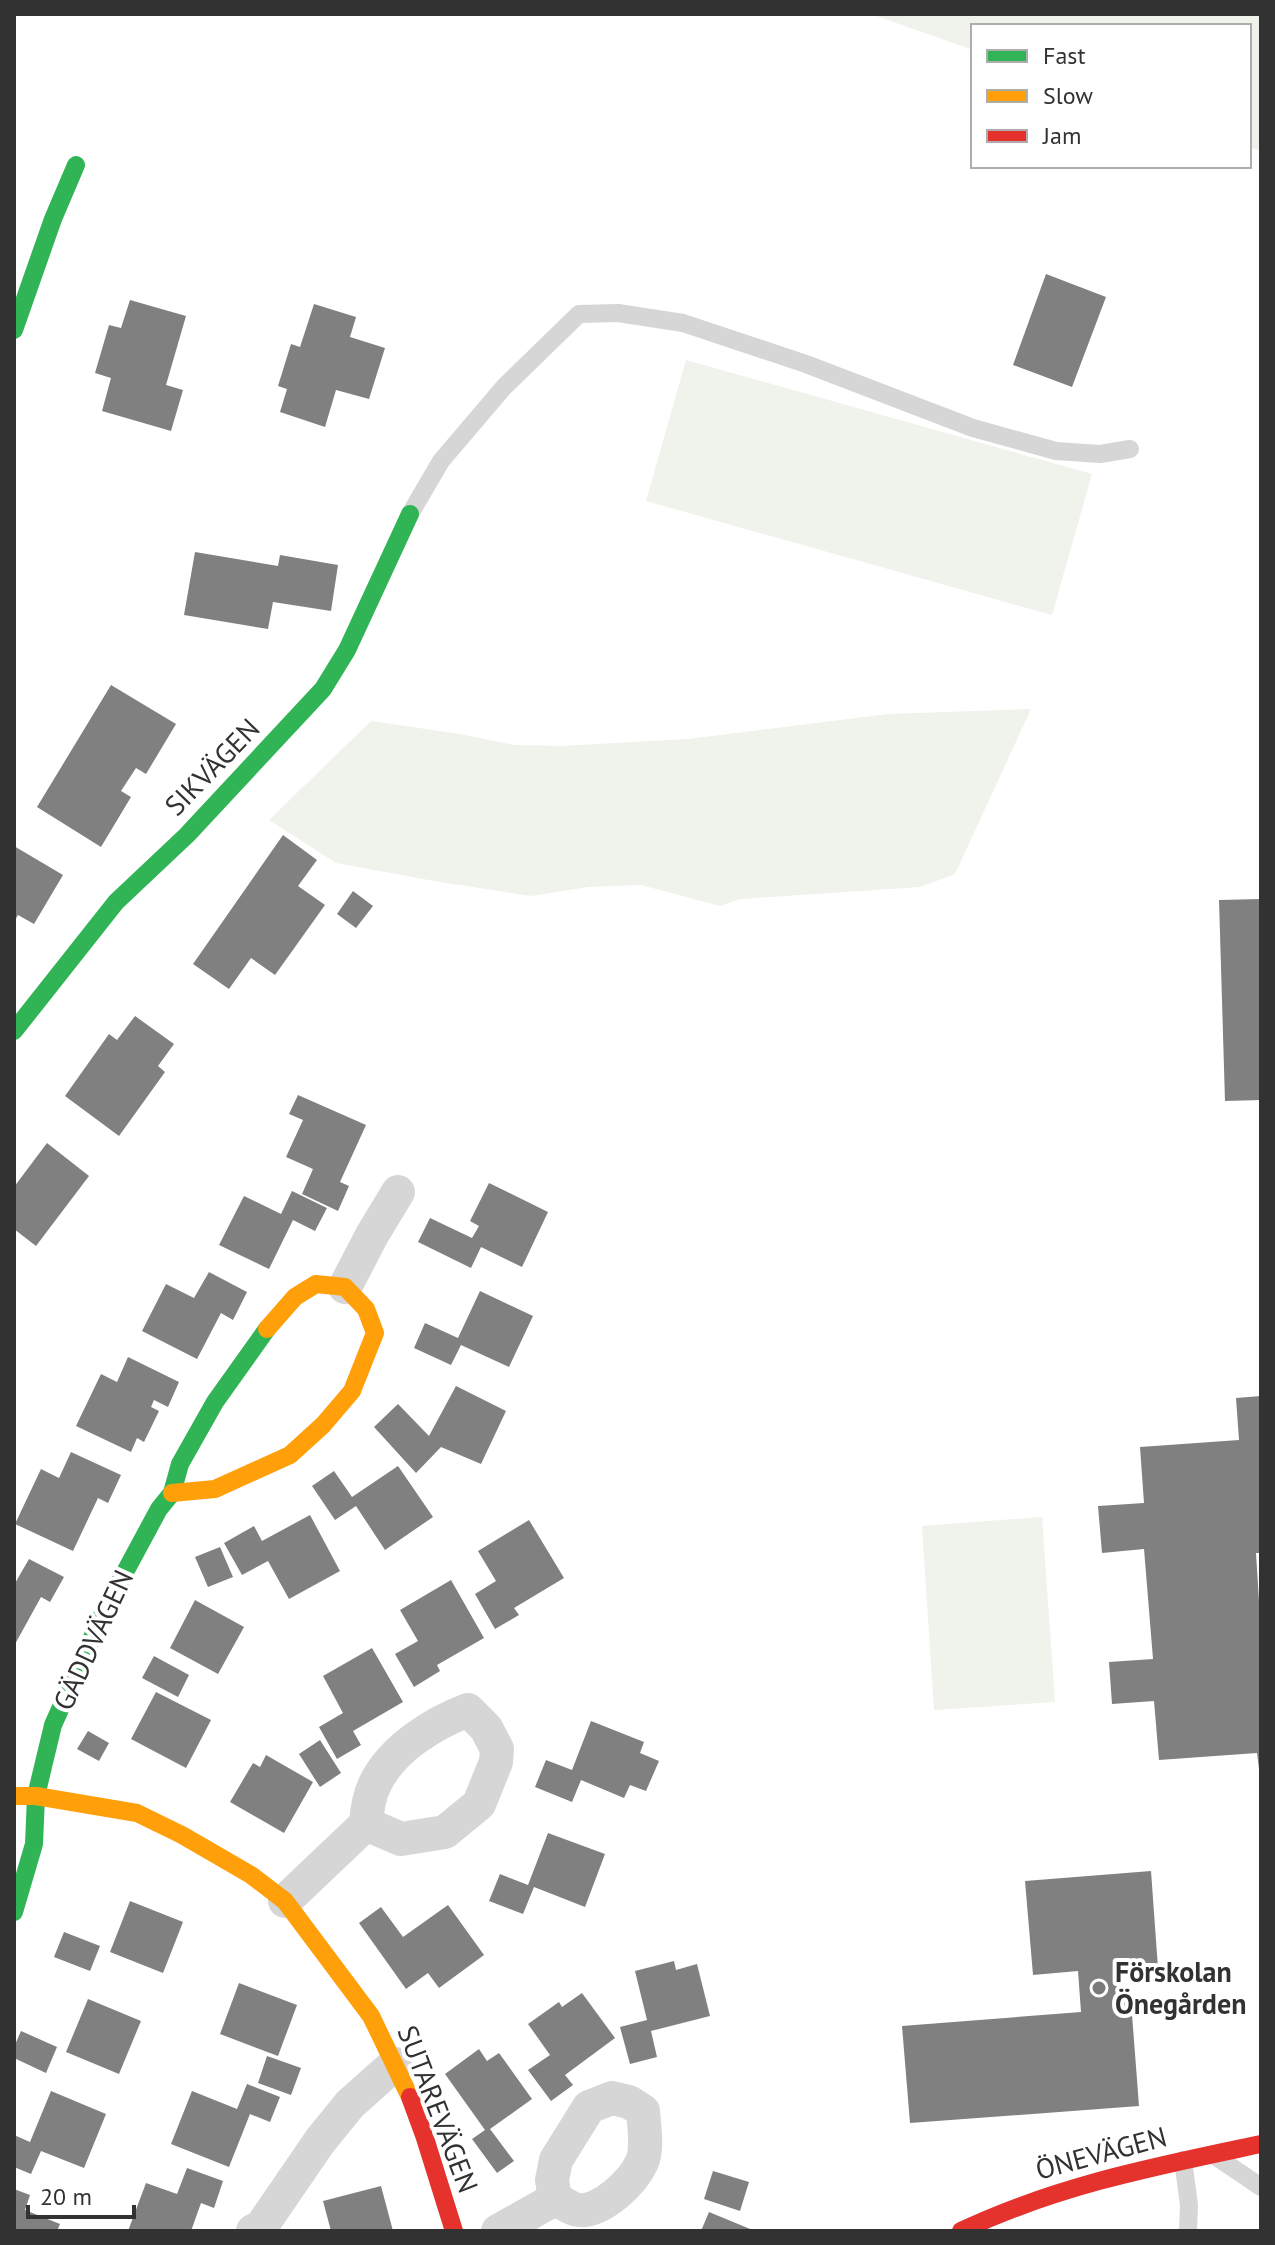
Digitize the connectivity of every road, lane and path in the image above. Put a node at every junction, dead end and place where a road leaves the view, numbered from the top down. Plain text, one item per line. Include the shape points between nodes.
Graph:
1 (76, 165) dead end
2 (14, 330) edge
3 (1130, 449) dead end
4 (410, 514) joint
5 (14, 1031) edge
6 (398, 1192) dead end
7 (345, 1287) junction
8 (172, 1493) junction
9 (14, 1796) edge
10 (36, 1796) junction
11 (366, 1824) dead end
12 (285, 1901) junction
13 (14, 1912) edge
14 (395, 2064) junction
15 (1261, 2144) edge
16 (1213, 2154) junction
17 (1183, 2160) junction
18 (1261, 2187) edge
19 (555, 2199) dead end
20 (260, 2230) edge
21 (454, 2231) edge
22 (498, 2231) edge
23 (961, 2231) edge
24 (1188, 2231) edge

1 - 2 street
3 - 4 lane via 1100,454 1056,451 973,428 683,323 618,313 579,314 504,387 441,461
4 - 5 street, SIKVÄGEN via 347,650 323,689 187,835 116,902
6 - 7 street
7 - 8 street, GÄDDVÄGEN via 316,1284 274,1319 215,1402 180,1464
7 - 8 street via 366,1309 375,1333 342,1403 290,1455 215,1489
8 - 10 street, GÄDDVÄGEN via 90,1642 53,1725
9 - 10 street, SUTAREVÄGEN
10 - 12 street, SUTAREVÄGEN via 137,1813 251,1875
10 - 13 street, GÄDDVÄGEN via 34,1844
11 - 12 street
12 - 14 street, SUTAREVÄGEN via 371,2016
14 - 20 street via 350,2104
14 - 21 street, SUTAREVÄGEN
15 - 16 street, ÖNEVÄGEN
16 - 17 street, ÖNEVÄGEN
16 - 18 lane
17 - 23 street, ÖNEVÄGEN via 1039,2198
17 - 24 lane
19 - 22 street

